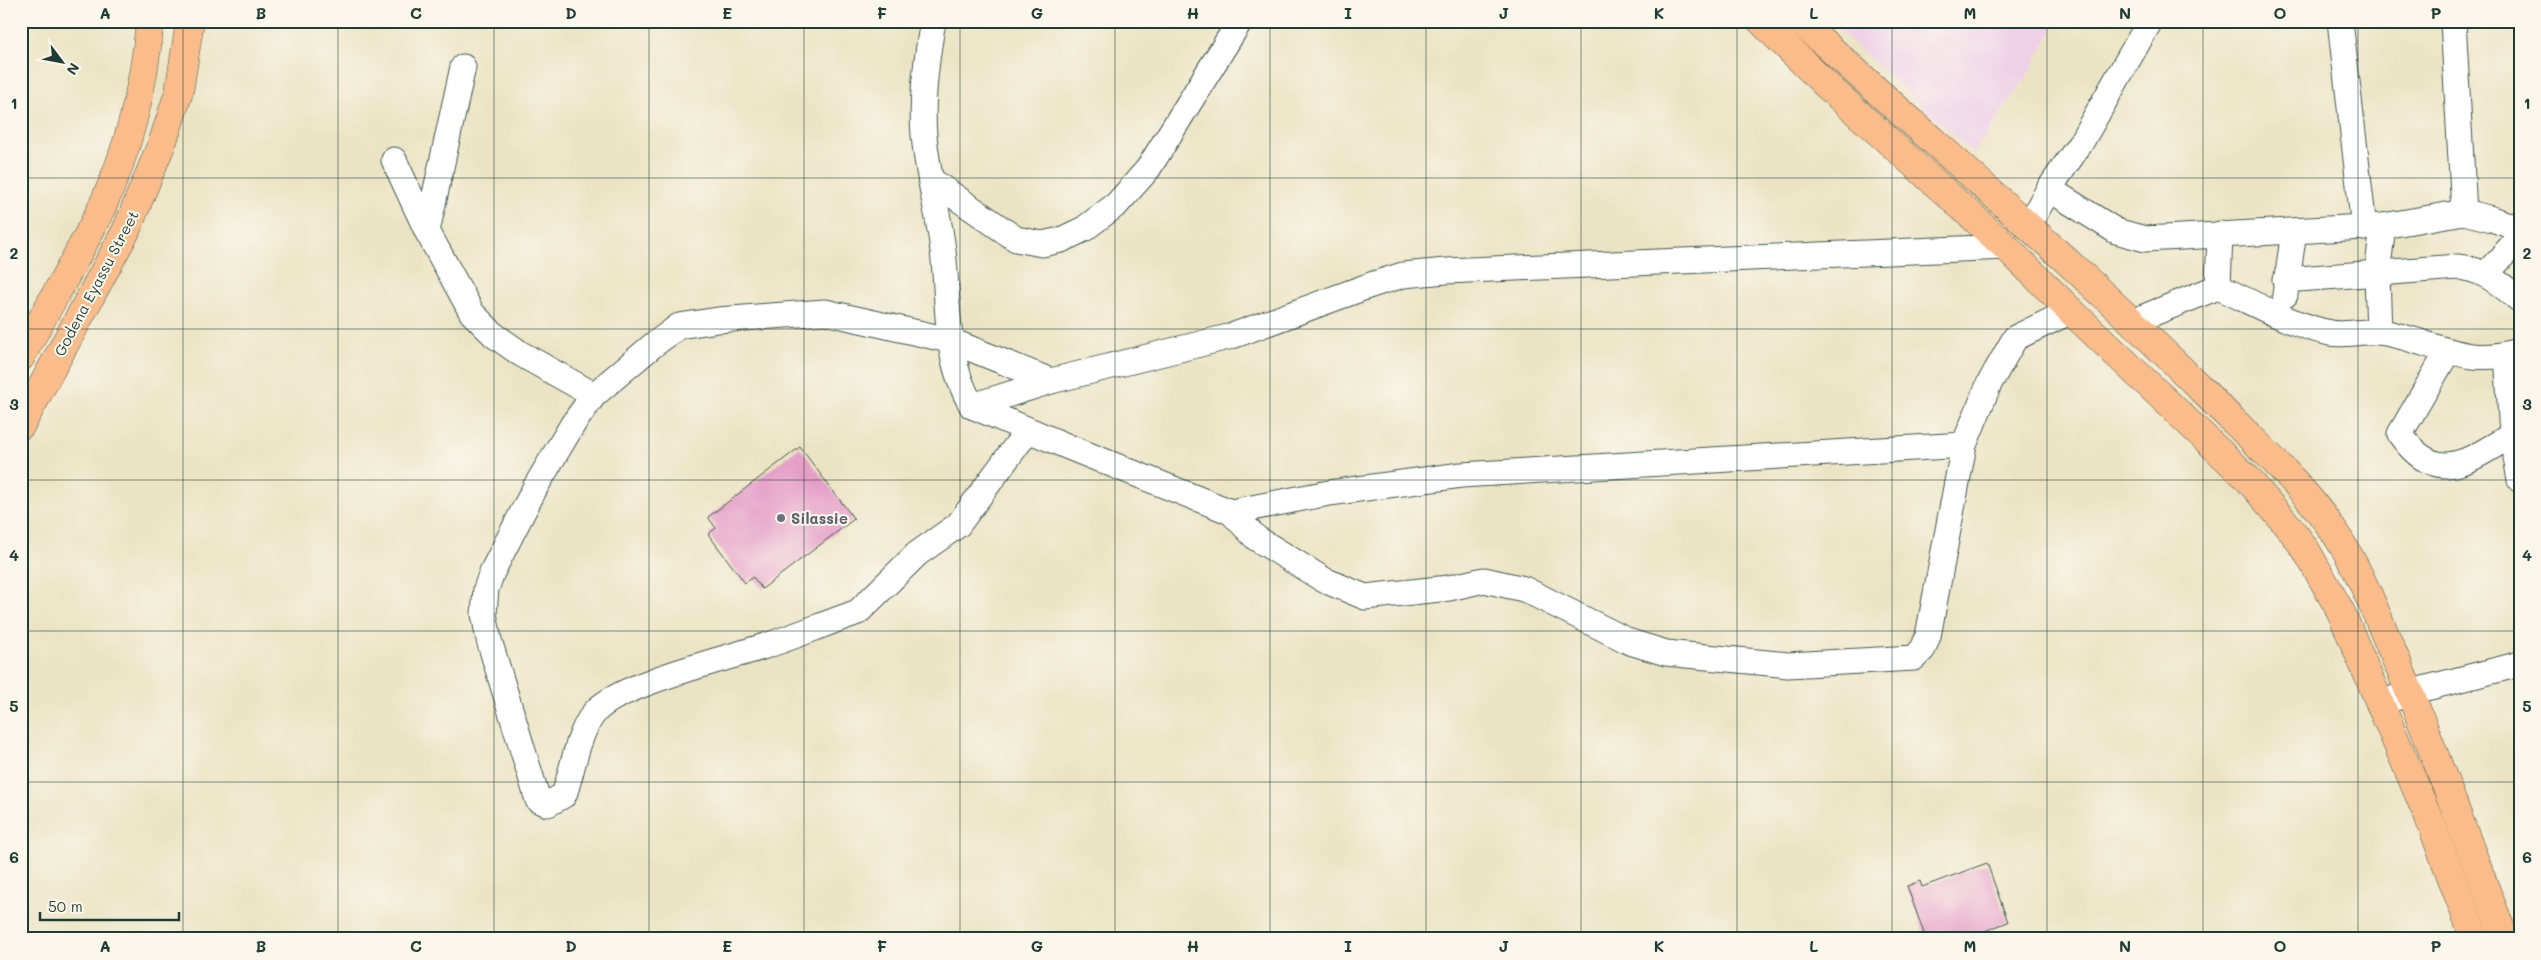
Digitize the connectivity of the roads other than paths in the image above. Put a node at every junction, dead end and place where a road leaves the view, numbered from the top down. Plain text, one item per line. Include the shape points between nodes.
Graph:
1 (150, 21) edge
2 (190, 21) edge
3 (932, 21) edge
4 (1240, 21) edge
5 (1800, 21) edge
6 (2150, 21) edge
7 (2340, 21) edge
8 (2453, 21) edge
9 (1771, 25) edge
10 (1844, 62) junction
11 (463, 67) dead end
12 (1825, 84) junction
13 (394, 160) dead end
14 (931, 180) junction
15 (2049, 189) junction
16 (2464, 212) junction
17 (2029, 224) junction
18 (2373, 227) junction
19 (2520, 229) edge
20 (2294, 230) junction
21 (427, 231) junction
22 (2220, 234) junction
23 (2520, 237) edge
24 (2006, 247) junction
25 (2486, 274) junction
26 (2377, 275) junction
27 (2285, 280) junction
28 (2218, 287) junction
29 (2520, 300) edge
30 (2070, 311) junction
31 (2284, 317) junction
32 (2134, 321) junction
33 (2379, 332) junction
34 (949, 340) junction
35 (2448, 352) junction
36 (2514, 352) edge
37 (21, 357) edge
38 (1051, 380) junction
39 (594, 395) junction
40 (972, 406) junction
41 (21, 426) edge
42 (1028, 430) junction
43 (2512, 436) junction
44 (1964, 445) junction
45 (2520, 480) edge
46 (1231, 512) junction
47 (2520, 664) edge
48 (2411, 692) junction
49 (2379, 704) junction
50 (2475, 939) edge
51 (2505, 939) edge

1 - 37 main road, Godena Eyassu Street via 147,60 136,110 117,168 101,209
2 - 41 main road, Godena Eyassu Street via 179,92 126,231
3 - 14 street via 927,53 924,133
4 - 14 street via 1148,169 1118,204 1084,229 1042,244 1016,239
5 - 10 main road
6 - 15 street via 2080,144
7 - 18 street
8 - 16 street
9 - 12 main road
10 - 12 main road
10 - 17 main road
11 - 21 street
12 - 24 main road
13 - 21 street
14 - 34 street via 942,244
15 - 17 street
15 - 22 street via 2116,231 2145,240
16 - 18 street
16 - 19 street
17 - 32 main road
18 - 20 street
18 - 26 street
20 - 22 street
20 - 27 street
21 - 39 street via 472,313 494,335
22 - 28 street
23 - 25 street
24 - 30 main road
24 - 38 street via 1446,271 1403,276 1232,336
25 - 26 street via 2458,267
25 - 29 street
26 - 27 street
26 - 33 street
27 - 31 street
28 - 31 street
28 - 32 street
30 - 44 street via 2015,338 1989,384
30 - 49 main road via 2246,477 2290,528 2310,556 2341,612
31 - 33 street via 2331,333
32 - 48 main road via 2310,498 2357,570
33 - 35 street
34 - 38 street
34 - 39 street via 825,312 679,326
34 - 40 street via 964,391
35 - 36 street via 2479,358
35 - 43 street via 2400,434 2408,445 2431,462 2460,465
36 - 43 street
38 - 40 street
39 - 42 street via 536,486 486,589 484,614 489,640 536,795 538,800 548,804 564,795 584,731 601,706 652,682 763,647 858,612 917,554 958,525
40 - 42 street
42 - 46 street
43 - 45 street
44 - 46 street via 1461,475 1329,493
44 - 46 street via 1928,636 1923,649 1914,658 1788,666 1666,653 1630,642 1524,589 1484,580 1449,588 1365,597 1324,580 1256,538
47 - 48 street
48 - 49 street
48 - 51 main road
49 - 50 main road via 2430,821

